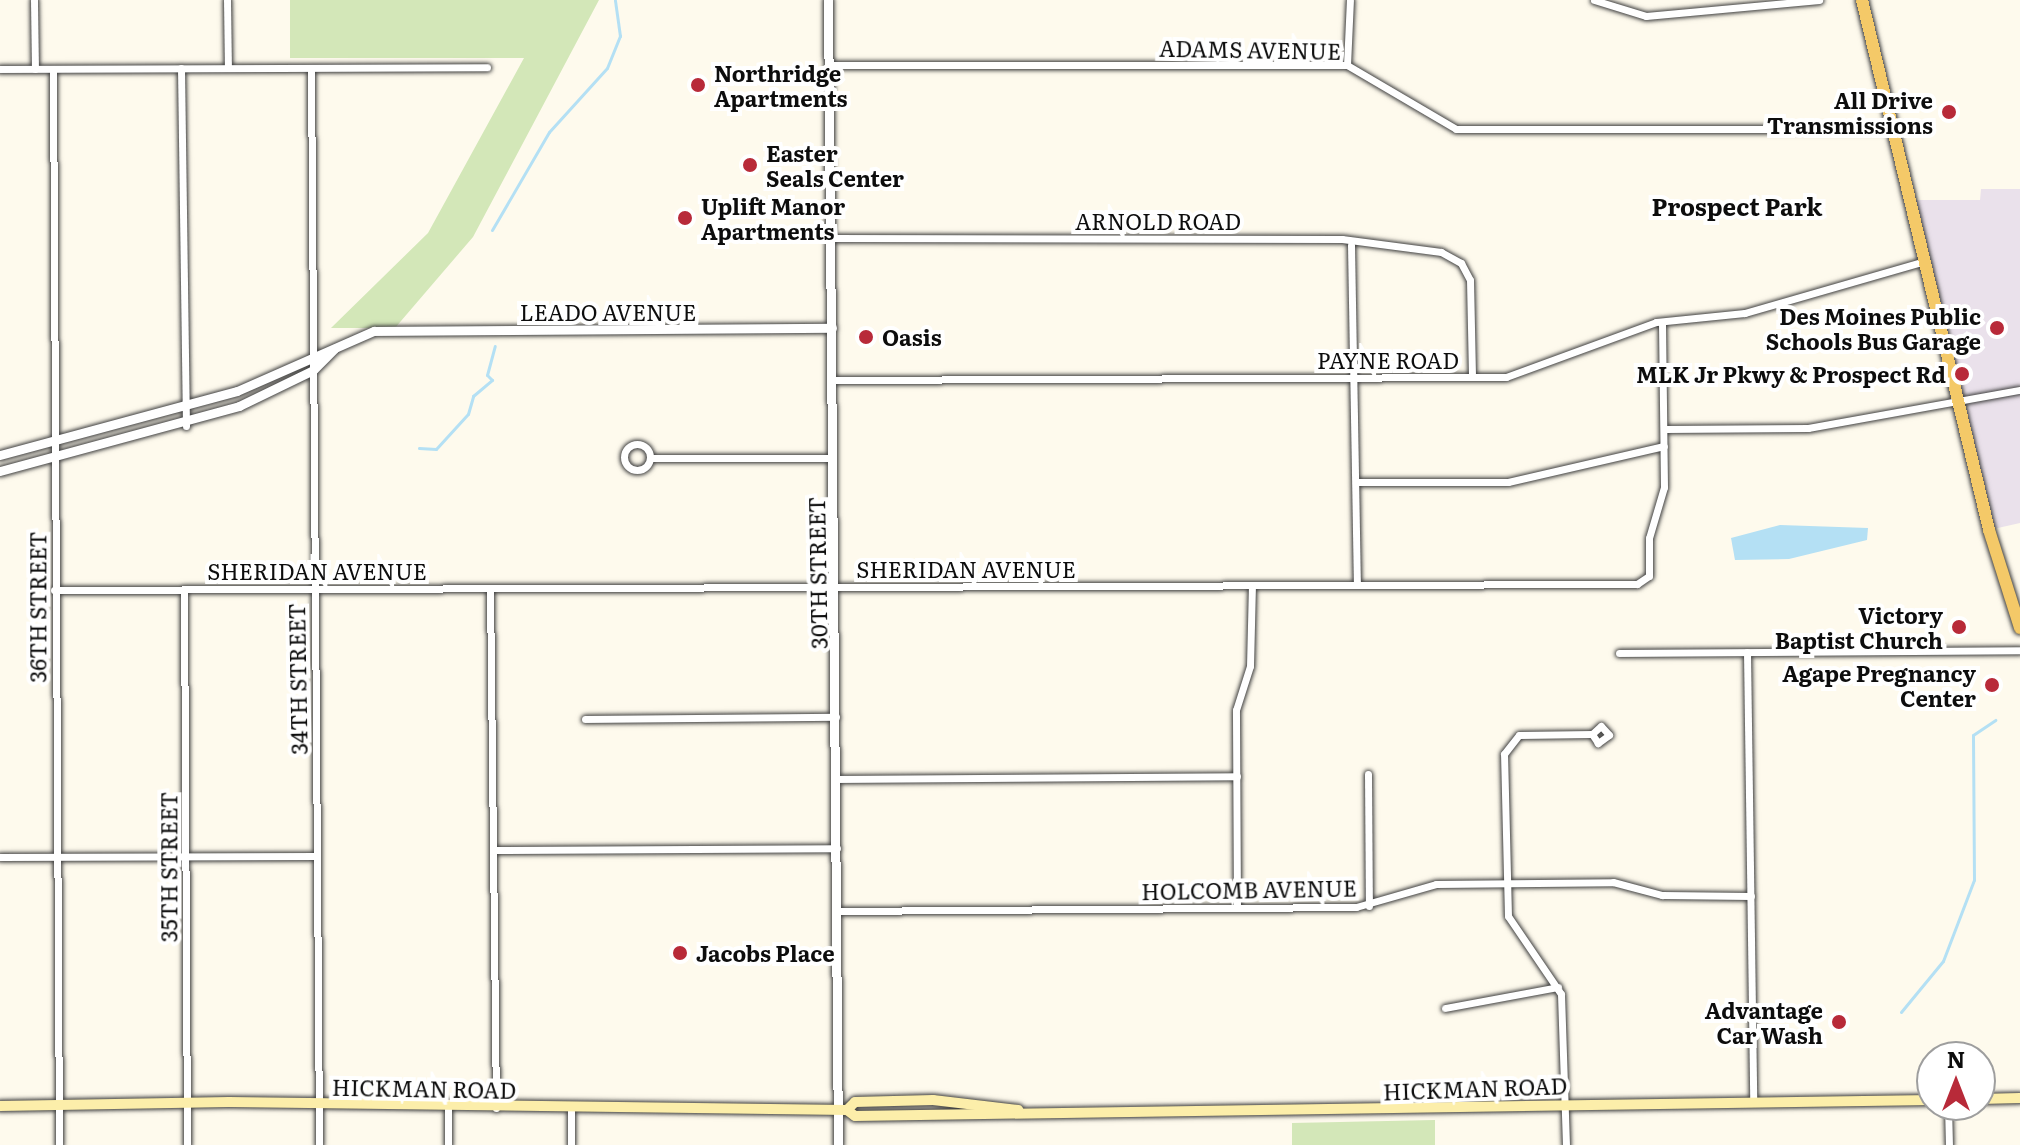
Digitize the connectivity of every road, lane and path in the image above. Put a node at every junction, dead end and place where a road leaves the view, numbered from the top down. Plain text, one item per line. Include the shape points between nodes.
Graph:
1 (34, 0) edge
2 (227, 0) edge
3 (828, 0) edge
4 (1350, 0) edge
5 (1594, 0) edge
6 (1819, 0) edge
7 (1862, 0) edge
8 (829, 65) junction
9 (1347, 65) junction
10 (487, 67) dead end
11 (181, 68) junction
12 (228, 68) junction
13 (311, 68) junction
14 (0, 69) edge
15 (35, 69) junction
16 (53, 69) junction
17 (1893, 129) junction
18 (831, 238) junction
19 (1351, 245) junction
20 (1925, 261) junction
21 (1662, 322) junction
22 (832, 328) junction
23 (337, 347) junction
24 (313, 357) junction
25 (313, 370) junction
26 (1472, 377) junction
27 (1355, 378) junction
28 (832, 380) junction
29 (2020, 390) edge
30 (1958, 398) junction
31 (186, 408) junction
32 (186, 426) junction
33 (1664, 429) junction
34 (56, 441) junction
35 (1664, 446) junction
36 (0, 455) edge
37 (56, 458) junction
38 (650, 458) dead end
39 (833, 458) junction
40 (0, 471) edge
41 (1356, 482) junction
42 (1357, 584) junction
43 (1252, 586) junction
44 (835, 587) junction
45 (490, 588) junction
46 (314, 589) junction
47 (54, 590) junction
48 (184, 590) junction
49 (2020, 628) edge
50 (2020, 650) edge
51 (1747, 652) junction
52 (1619, 653) dead end
53 (836, 717) junction
54 (585, 719) dead end
55 (1592, 734) dead end
56 (1368, 774) dead end
57 (1237, 776) junction
58 (837, 779) junction
59 (837, 848) junction
60 (494, 850) junction
61 (186, 856) junction
62 (317, 856) junction
63 (0, 857) edge
64 (56, 857) junction
65 (1506, 883) junction
66 (1751, 896) junction
67 (1369, 906) junction
68 (1237, 908) junction
69 (838, 911) junction
70 (1558, 987) junction
71 (1445, 1008) dead end
72 (2020, 1098) edge
73 (1996, 1099) edge
74 (1916, 1100) edge
75 (1753, 1102) junction
76 (187, 1103) junction
77 (59, 1105) junction
78 (0, 1106) edge
79 (318, 1106) junction
80 (1566, 1106) junction
81 (448, 1109) junction
82 (496, 1110) junction
83 (843, 1110) junction
84 (1018, 1110) junction
85 (571, 1111) junction
86 (1948, 1121) edge
87 (59, 1145) edge
88 (187, 1145) edge
89 (319, 1145) edge
90 (448, 1145) edge
91 (571, 1145) edge
92 (838, 1145) edge
93 (1566, 1145) edge
94 (1949, 1145) edge

1 - 15 street
2 - 12 street
3 - 8 street, 30TH STREET
4 - 9 street
5 - 6 street via 1646,16
7 - 17 main road
8 - 9 street, ADAMS AVENUE
8 - 18 street, 30TH STREET
9 - 17 street, ADAMS AVENUE via 1456,129
10 - 13 street
11 - 12 street
11 - 16 street
11 - 31 street
12 - 13 street
13 - 24 street, 34TH STREET
14 - 15 street
15 - 16 street
16 - 34 street, 36TH STREET
17 - 20 main road
18 - 19 street, ARNOLD ROAD
18 - 22 street, 30TH STREET
19 - 26 street, ARNOLD ROAD via 1441,252 1461,263 1470,280
19 - 27 street
20 - 21 street, PAYNE ROAD via 1745,313
20 - 30 main road
21 - 26 street, PAYNE ROAD via 1528,373
21 - 33 street
22 - 23 street, LEADO AVENUE via 384,331
22 - 28 street, 30TH STREET
23 - 24 street, LEADO AVENUE
23 - 25 street
24 - 25 street, 34TH STREET
24 - 31 street, LEADO AVENUE
25 - 32 street
25 - 46 street, 34TH STREET
26 - 27 street, PAYNE ROAD
27 - 28 street, PAYNE ROAD
27 - 41 street
28 - 39 street, 30TH STREET
29 - 30 street
30 - 33 street via 1808,428
30 - 49 main road
31 - 32 street
31 - 34 street, LEADO AVENUE
32 - 37 street
33 - 35 street
34 - 36 street, LEADO AVENUE
34 - 37 street, 36TH STREET
35 - 41 street via 1508,482
35 - 42 street, SHERIDAN AVENUE via 1650,571 1637,584
37 - 40 street
37 - 47 street, 36TH STREET
38 - 39 street
39 - 44 street, 30TH STREET
41 - 42 street
42 - 43 street, SHERIDAN AVENUE
43 - 44 street, SHERIDAN AVENUE
43 - 57 street via 1250,666 1236,710
44 - 45 street, SHERIDAN AVENUE
44 - 53 street, 30TH STREET
45 - 46 street, SHERIDAN AVENUE
45 - 60 street
46 - 48 street, SHERIDAN AVENUE
46 - 62 street, 34TH STREET
47 - 48 street, SHERIDAN AVENUE
47 - 64 street, 36TH STREET
48 - 61 street, 35TH STREET
50 - 51 street
51 - 52 street
51 - 66 street
53 - 54 street
53 - 58 street, 30TH STREET
55 - 65 street via 1519,735 1504,754
56 - 67 street
57 - 58 street
57 - 68 street
58 - 59 street, 30TH STREET
59 - 60 street
59 - 69 street, 30TH STREET
60 - 82 street
61 - 62 street
61 - 64 street
61 - 76 street, 35TH STREET
62 - 79 street, 34TH STREET
63 - 64 street
64 - 77 street, 36TH STREET
65 - 66 street, HOLCOMB AVENUE via 1613,882 1662,895
65 - 67 street, HOLCOMB AVENUE via 1415,887
65 - 70 street via 1514,930
66 - 75 street
67 - 68 street, HOLCOMB AVENUE
68 - 69 street, HOLCOMB AVENUE
69 - 83 street, 30TH STREET
70 - 71 street
70 - 80 street
72 - 73 main road
74 - 75 main road, HICKMAN ROAD
75 - 80 main road, HICKMAN ROAD
76 - 77 main road, HICKMAN ROAD
76 - 79 main road, HICKMAN ROAD
76 - 88 street, 35TH STREET
77 - 78 main road, HICKMAN ROAD
77 - 87 street, 36TH STREET
79 - 81 main road, HICKMAN ROAD
79 - 89 street, 34TH STREET
80 - 84 main road, HICKMAN ROAD
80 - 93 street
81 - 82 main road, HICKMAN ROAD
81 - 90 street
82 - 85 main road, HICKMAN ROAD
83 - 84 main road, HICKMAN ROAD via 855,1116
83 - 84 main road, HICKMAN ROAD via 855,1102 933,1100
83 - 85 main road, HICKMAN ROAD
83 - 92 street, 30TH STREET
85 - 91 street
86 - 94 street

